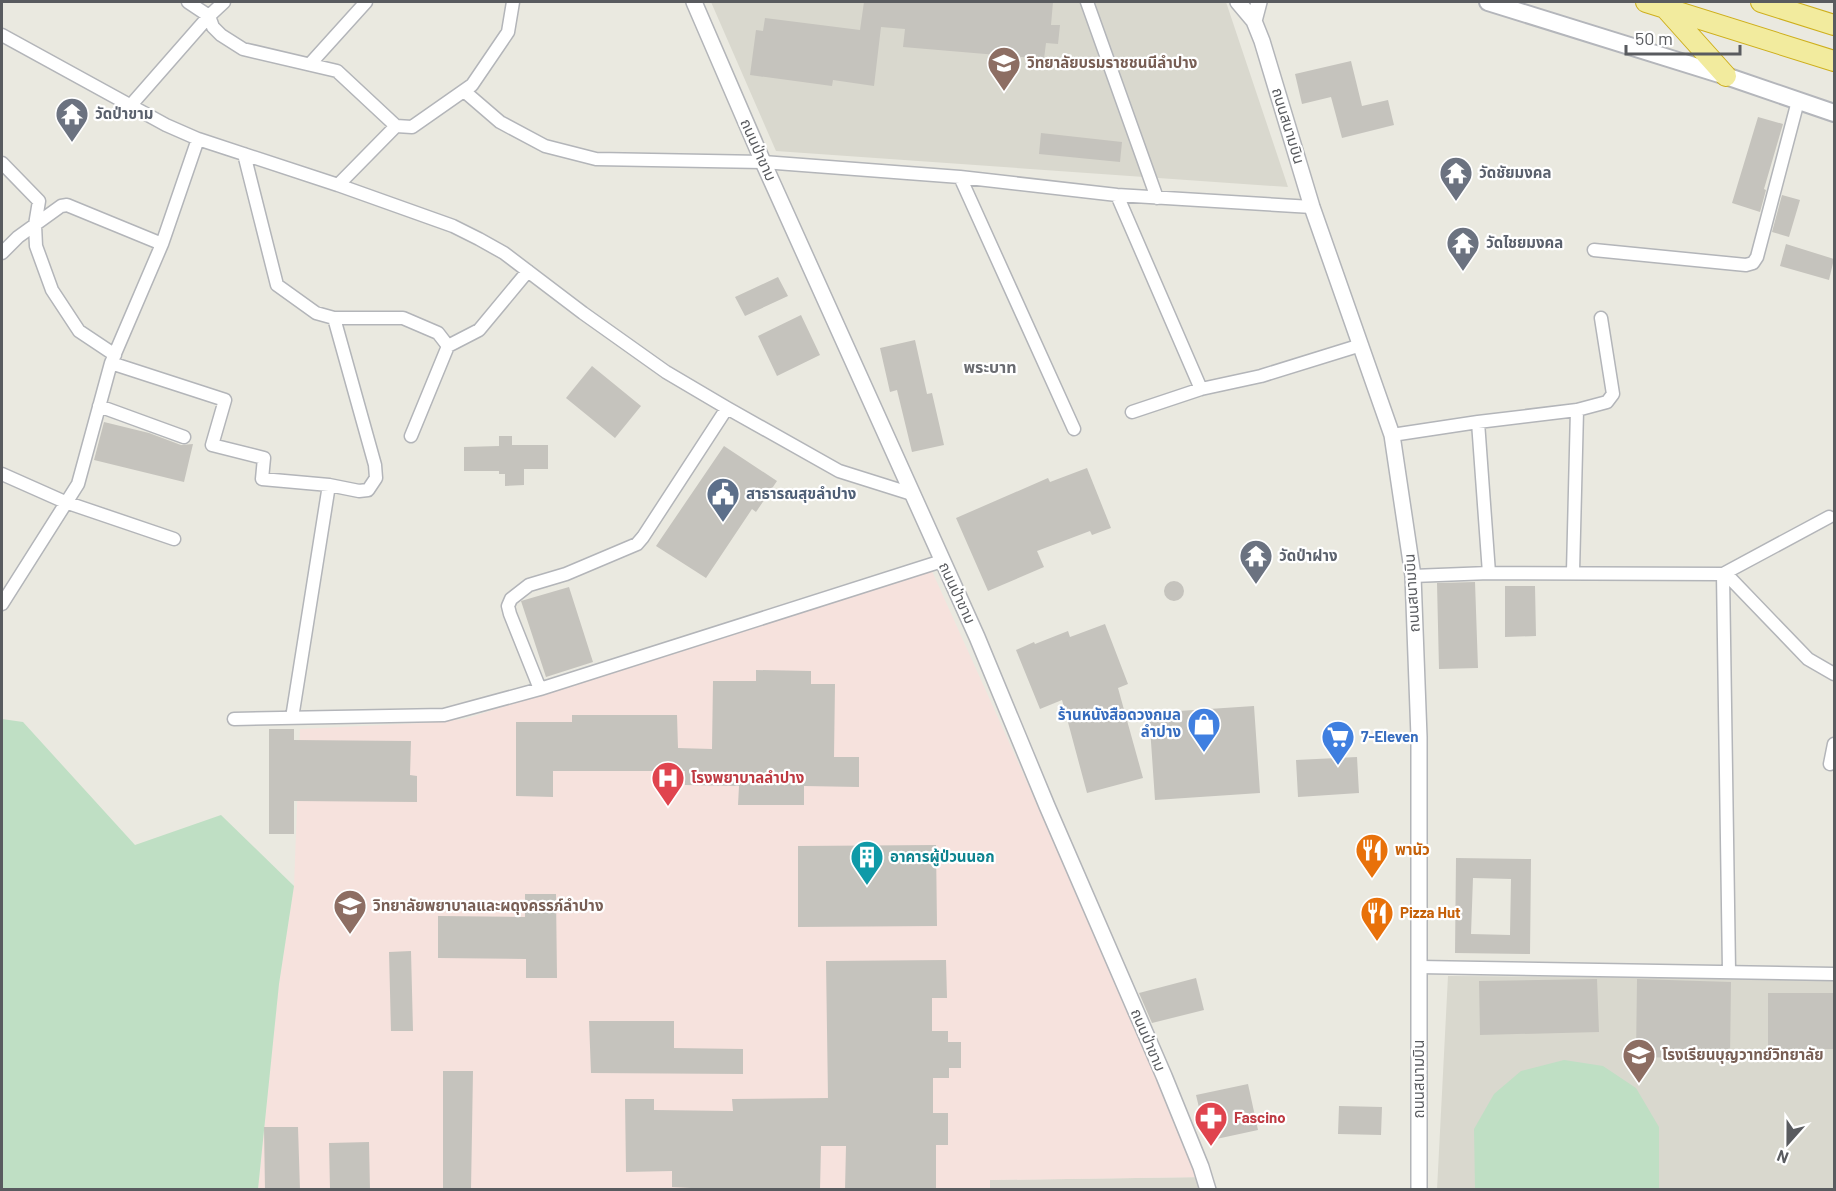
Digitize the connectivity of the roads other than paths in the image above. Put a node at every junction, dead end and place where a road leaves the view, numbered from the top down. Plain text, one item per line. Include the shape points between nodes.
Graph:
1 (188, 2) edge
2 (224, 2) edge
3 (366, 2) edge
4 (513, 2) edge
5 (694, 2) edge
6 (1087, 2) edge
7 (1238, 2) edge
8 (1259, 2) edge
9 (1488, 2) edge
10 (1646, 2) edge
11 (1761, 2) edge
12 (1665, 8) junction
13 (209, 16) junction
14 (1254, 21) junction
15 (1834, 25) edge
16 (2, 35) edge
17 (1834, 61) edge
18 (310, 64) junction
19 (1726, 76) junction
20 (464, 91) junction
21 (1798, 101) junction
22 (131, 105) junction
23 (1834, 113) edge
24 (396, 126) junction
25 (198, 139) junction
26 (244, 154) junction
27 (764, 162) junction
28 (2, 163) edge
29 (960, 177) junction
30 (338, 185) junction
31 (1117, 195) junction
32 (1157, 198) junction
33 (1312, 207) junction
34 (35, 225) junction
35 (162, 244) junction
36 (1594, 250) dead end
37 (2, 254) edge
38 (528, 271) junction
39 (334, 318) junction
40 (1601, 318) dead end
41 (1361, 345) junction
42 (448, 346) junction
43 (113, 359) junction
44 (1201, 389) junction
45 (99, 406) junction
46 (727, 408) junction
47 (1577, 410) junction
48 (1132, 412) dead end
49 (1478, 422) junction
50 (1074, 429) dead end
51 (1392, 435) junction
52 (184, 436) dead end
53 (411, 436) dead end
54 (2, 474) edge
55 (329, 485) junction
56 (912, 494) junction
57 (65, 502) junction
58 (1829, 517) dead end
59 (174, 539) dead end
60 (942, 561) junction
61 (1573, 572) junction
62 (1489, 573) junction
63 (1723, 574) junction
64 (1413, 576) junction
65 (5, 588) edge
66 (2, 604) edge
67 (1834, 674) edge
68 (540, 689) junction
69 (292, 718) junction
70 (234, 719) dead end
71 (1834, 744) edge
72 (1830, 764) dead end
73 (1419, 968) junction
74 (1729, 971) junction
75 (1834, 974) edge
76 (1208, 1190) edge
77 (1419, 1190) edge

1 - 13 street
2 - 13 street
3 - 18 street
4 - 20 street via 508,32
5 - 27 street, ถนนป่าขาม
6 - 32 street
7 - 14 street, ถนนสนามบิน
8 - 14 street
9 - 19 main road
10 - 12 highway
11 - 15 highway
12 - 17 highway
12 - 19 highway
13 - 18 street via 213,27 243,49
13 - 22 street
14 - 33 street, ถนนสนามบิน
16 - 22 street
18 - 24 street via 337,71
19 - 21 main road
20 - 24 street via 412,127
20 - 27 street via 500,122 557,151 596,159
21 - 23 main road
21 - 36 street via 1753,263
22 - 25 street
24 - 30 street
25 - 26 street
25 - 35 street
26 - 30 street
26 - 39 street via 277,285 316,313
27 - 29 street
27 - 56 street, ถนนป่าขาม
28 - 34 street via 39,201
29 - 31 street
29 - 50 street
30 - 38 street via 453,226 504,253
31 - 32 street
31 - 44 street
32 - 33 street
33 - 41 street, ถนนสนามบิน
34 - 35 street via 68,205
34 - 37 street
34 - 43 street via 36,246 52,290 79,331
35 - 43 street
38 - 42 street via 479,330
38 - 46 street via 666,372
39 - 42 street via 403,318 438,333
39 - 55 street via 376,478 368,490 359,492
40 - 47 street via 1613,394 1607,402
41 - 44 street via 1261,376
41 - 51 street, ถนนสนามบิน
42 - 53 street
43 - 45 street
43 - 55 street via 225,400 212,445 264,458 262,479
44 - 48 street
45 - 52 street
45 - 57 street via 78,484
46 - 56 street via 839,471
46 - 68 street via 637,544 529,585 511,599 510,614
47 - 49 street
47 - 61 street
49 - 51 street
49 - 62 street
51 - 64 street, ถนนสนามบิน
54 - 57 street
55 - 69 street
56 - 60 street, ถนนป่าขาม
57 - 59 street
57 - 65 street
58 - 63 street
60 - 68 street
60 - 76 street, ถนนป่าขาม via 1164,1076
61 - 62 street
61 - 63 street
62 - 64 street
63 - 67 street via 1808,660
63 - 74 street
64 - 73 street, ถนนสนามบิน via 1419,737
65 - 66 street
68 - 69 street via 444,715
69 - 70 street
71 - 72 street
73 - 74 street
73 - 77 street, ถนนสนามบิน
74 - 75 street

